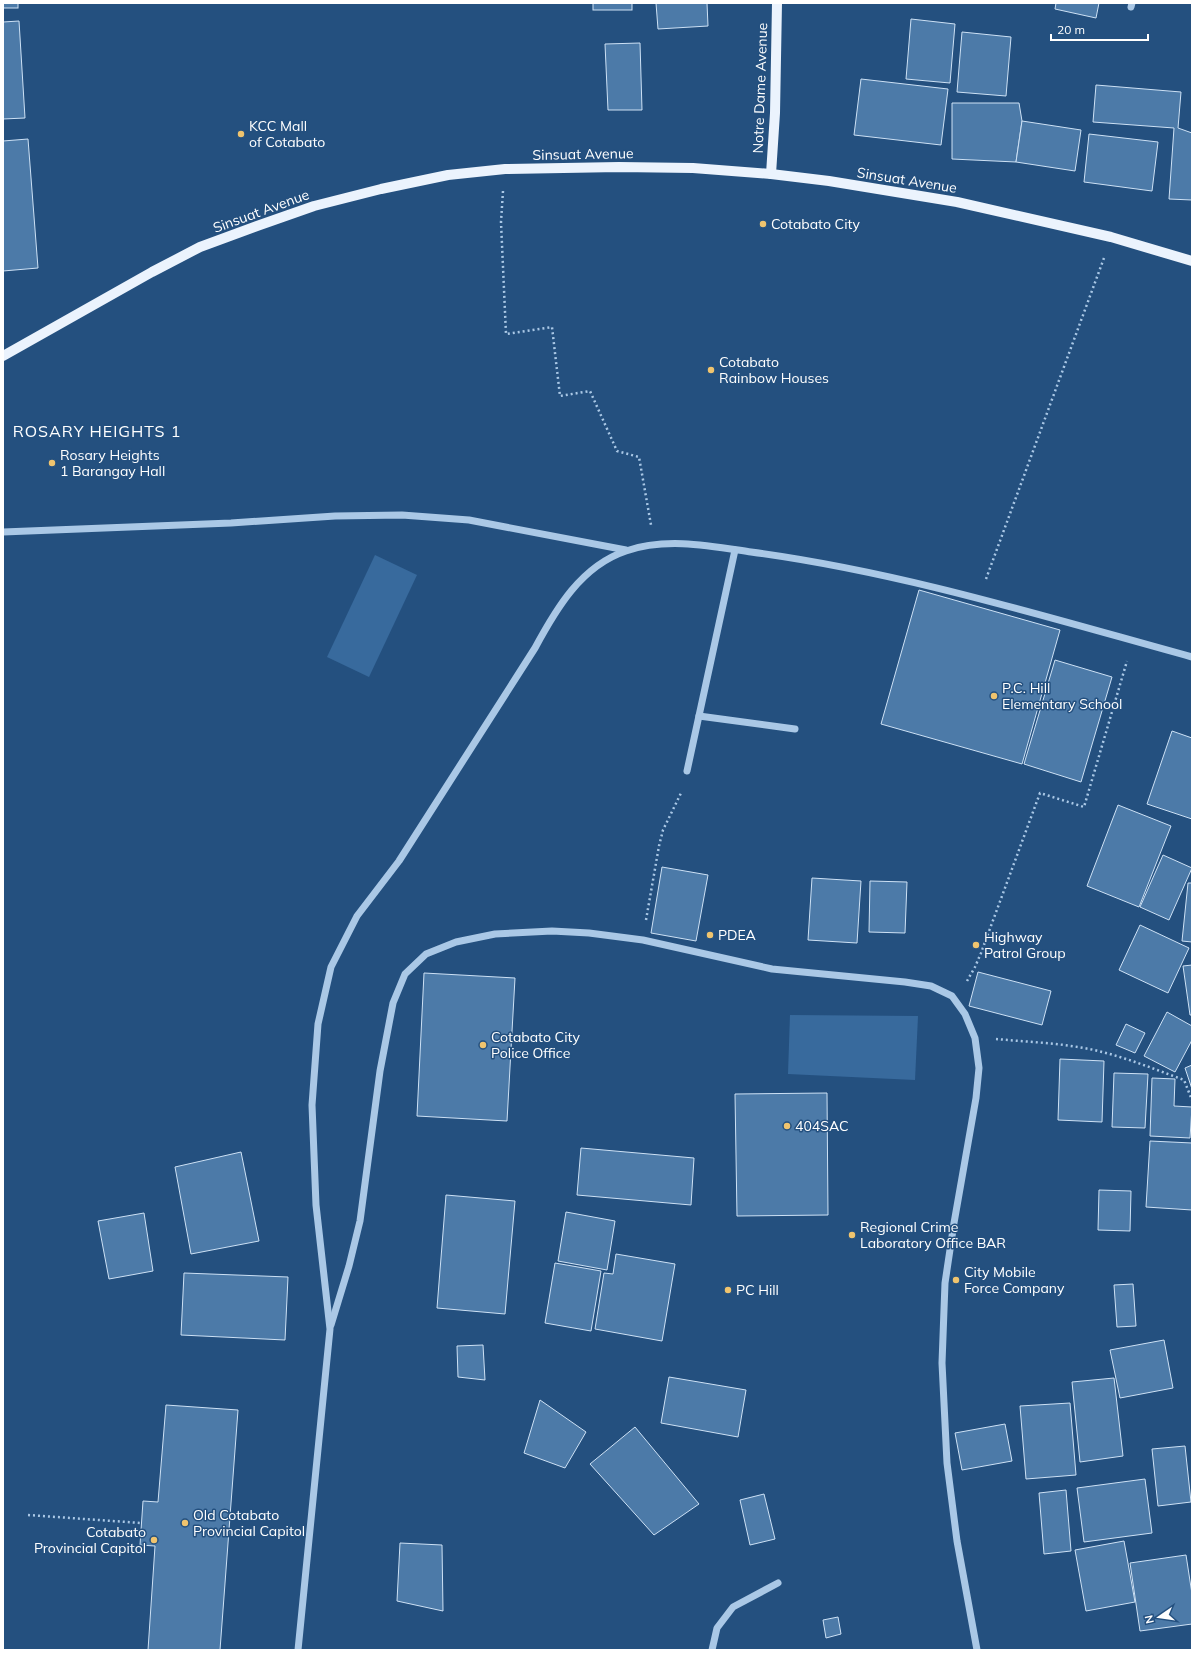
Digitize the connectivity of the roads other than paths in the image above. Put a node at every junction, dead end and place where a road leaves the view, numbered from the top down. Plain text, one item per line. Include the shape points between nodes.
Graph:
1 (777, 3) edge
2 (771, 174) junction
3 (1192, 261) edge
4 (3, 356) edge
5 (3, 532) edge
6 (626, 550) junction
7 (735, 550) junction
8 (1192, 657) edge
9 (699, 716) junction
10 (795, 729) dead end
11 (687, 771) road end
12 (330, 1329) junction
13 (778, 1583) dead end
14 (298, 1650) edge
15 (712, 1650) edge
16 (977, 1650) edge

1 - 2 main road, Notre Dame Avenue
2 - 3 main road, Sinsuat Avenue via 957,202 1111,237
2 - 4 main road, Sinsuat Avenue via 693,168 557,167 448,175 381,189 314,206 200,248 152,272
5 - 6 street via 402,515 469,520
6 - 7 street via 655,545 685,544
6 - 12 street via 598,564 577,584 552,616 535,648 430,814 399,861 357,916 332,967 318,1024 312,1105 316,1205
7 - 8 street via 867,571
7 - 9 street
9 - 10 street
9 - 11 street
12 - 14 street
12 - 16 street via 360,1221 380,1071 393,1003 405,974 426,954 456,942 496,934 552,930 643,940 772,969 931,986 952,996 965,1014 975,1038 979,1068 946,1282 942,1363 947,1463 965,1590
13 - 15 street via 733,1607 717,1628

